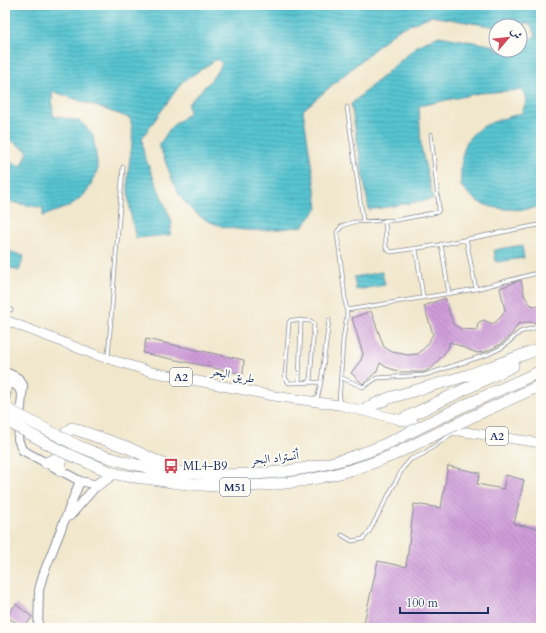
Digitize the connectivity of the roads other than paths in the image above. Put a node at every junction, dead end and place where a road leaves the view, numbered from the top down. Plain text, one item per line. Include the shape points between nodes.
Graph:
1 (347, 107) dead end
2 (431, 134) dead end
3 (123, 166) dead end
4 (385, 220) junction
5 (363, 221) junction
6 (541, 228) edge
7 (466, 240) junction
8 (441, 244) junction
9 (416, 248) junction
10 (541, 272) edge
11 (476, 288) junction
12 (449, 294) junction
13 (423, 297) junction
14 (5, 307) edge
15 (11, 310) dead end
16 (347, 310) junction
17 (301, 320) junction
18 (329, 320) dead end
19 (5, 321) edge
20 (541, 326) edge
21 (541, 348) edge
22 (541, 352) edge
23 (108, 358) junction
24 (541, 371) edge
25 (6, 375) edge
26 (342, 378) junction
27 (321, 382) junction
28 (299, 383) junction
29 (310, 383) junction
30 (541, 385) edge
31 (5, 398) edge
32 (316, 402) junction
33 (339, 406) junction
34 (5, 408) edge
35 (362, 410) junction
36 (5, 420) edge
37 (401, 420) junction
38 (414, 423) dead end
39 (454, 430) joint
40 (541, 443) edge
41 (77, 452) junction
42 (60, 454) junction
43 (46, 463) junction
44 (62, 471) junction
45 (178, 471) junction
46 (114, 473) junction
47 (80, 481) junction
48 (97, 485) junction
49 (63, 525) junction
50 (342, 535) dead end
51 (38, 628) edge

1 - 5 lane
2 - 4 lane via 438,212
3 - 23 lane
4 - 5 lane
4 - 9 lane via 386,248 391,252
5 - 16 lane via 348,223 337,232
6 - 7 lane via 538,225
7 - 8 lane
7 - 11 lane
8 - 9 lane
8 - 12 lane
9 - 13 lane
10 - 11 lane
11 - 12 lane
12 - 13 lane
13 - 16 lane
14 - 15 lane
16 - 26 lane
17 - 28 lane
17 - 28 lane via 289,322 285,378 289,384
17 - 29 lane via 314,324
18 - 27 lane
19 - 23 main road, طريق البحر / A2
20 - 26 lane via 520,332 497,351 425,375 377,378 363,387
21 - 35 highway via 469,375 389,398
22 - 37 highway
23 - 32 main road, طريق البحر / A2 via 152,372
24 - 45 highway, أتستراد البحر / M51, bridge via 364,454 326,464 280,471 220,475
25 - 31 street
25 - 43 street via 22,395 19,446 24,452
26 - 33 lane
27 - 29 lane
27 - 32 lane
28 - 29 lane
30 - 46 highway, أتستراد البحر / M51, bridge via 393,455 326,476 274,485 232,487 194,485
32 - 33 main road, طريق البحر / A2
33 - 35 main road, طريق البحر / A2
34 - 41 highway, أتستراد البحر / M51, bridge
35 - 37 main road, طريق البحر / A2
36 - 41 highway, أتستراد البحر / M51, bridge via 61,451
37 - 38 main road, طريق البحر / A2
39 - 40 main road, A2
39 - 50 lane via 402,468 363,539 352,541
41 - 45 highway, أتستراد البحر / M51
41 - 46 highway, أتستراد البحر / M51
42 - 43 highway
42 - 44 highway
42 - 45 highway via 65,434 72,428 77,428
43 - 44 street
44 - 47 street
46 - 48 highway
47 - 48 street
47 - 49 street
48 - 49 street via 73,510
49 - 51 street via 46,565 39,590

